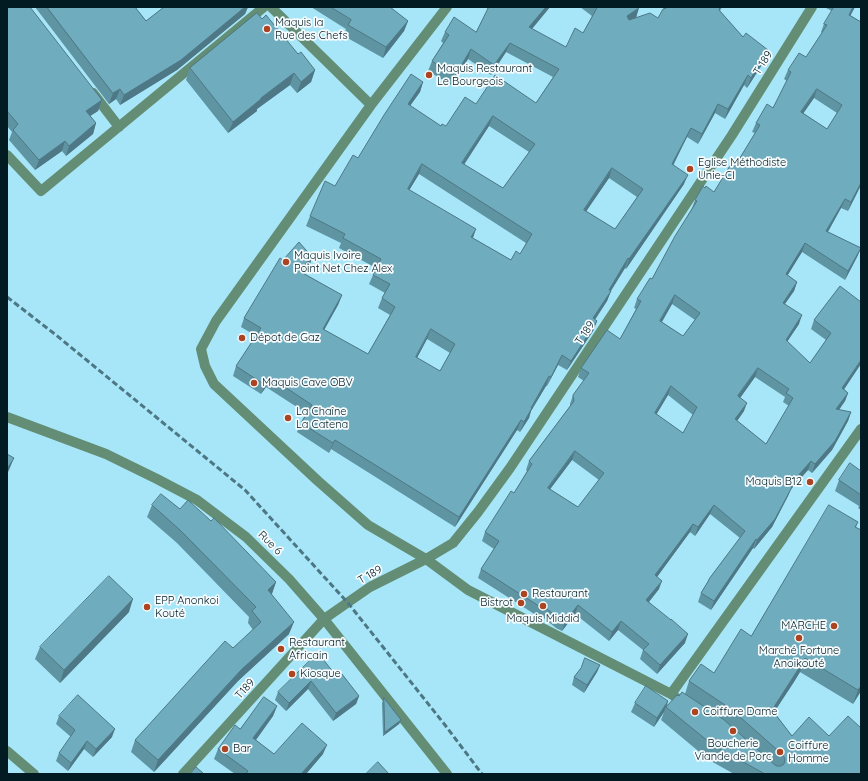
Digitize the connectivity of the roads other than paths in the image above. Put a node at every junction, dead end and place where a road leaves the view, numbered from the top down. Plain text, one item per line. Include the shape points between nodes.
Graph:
1 (264, 7) edge
2 (271, 7) edge
3 (446, 7) edge
4 (812, 7) edge
5 (85, 83) edge
6 (371, 105) junction
7 (119, 127) junction
8 (7, 155) edge
9 (7, 417) edge
10 (861, 428) edge
11 (426, 559) junction
12 (324, 619) junction
13 (671, 694) junction
14 (696, 711) edge
15 (7, 752) edge
16 (34, 774) edge
17 (183, 774) edge
18 (447, 774) edge

1 - 7 street
2 - 6 street
3 - 6 street
4 - 11 street, T 189 via 732,135 510,468 453,543
5 - 7 street
6 - 11 street via 216,321 201,349 205,366 214,384 368,525
7 - 8 street via 41,191
9 - 12 street, Rue 6 via 106,454 197,500 246,537 289,579
10 - 13 street
11 - 12 street, T 189 via 370,587
11 - 13 street via 468,590
12 - 17 street, T189
12 - 18 street, Rue 6
13 - 14 street
15 - 16 street

